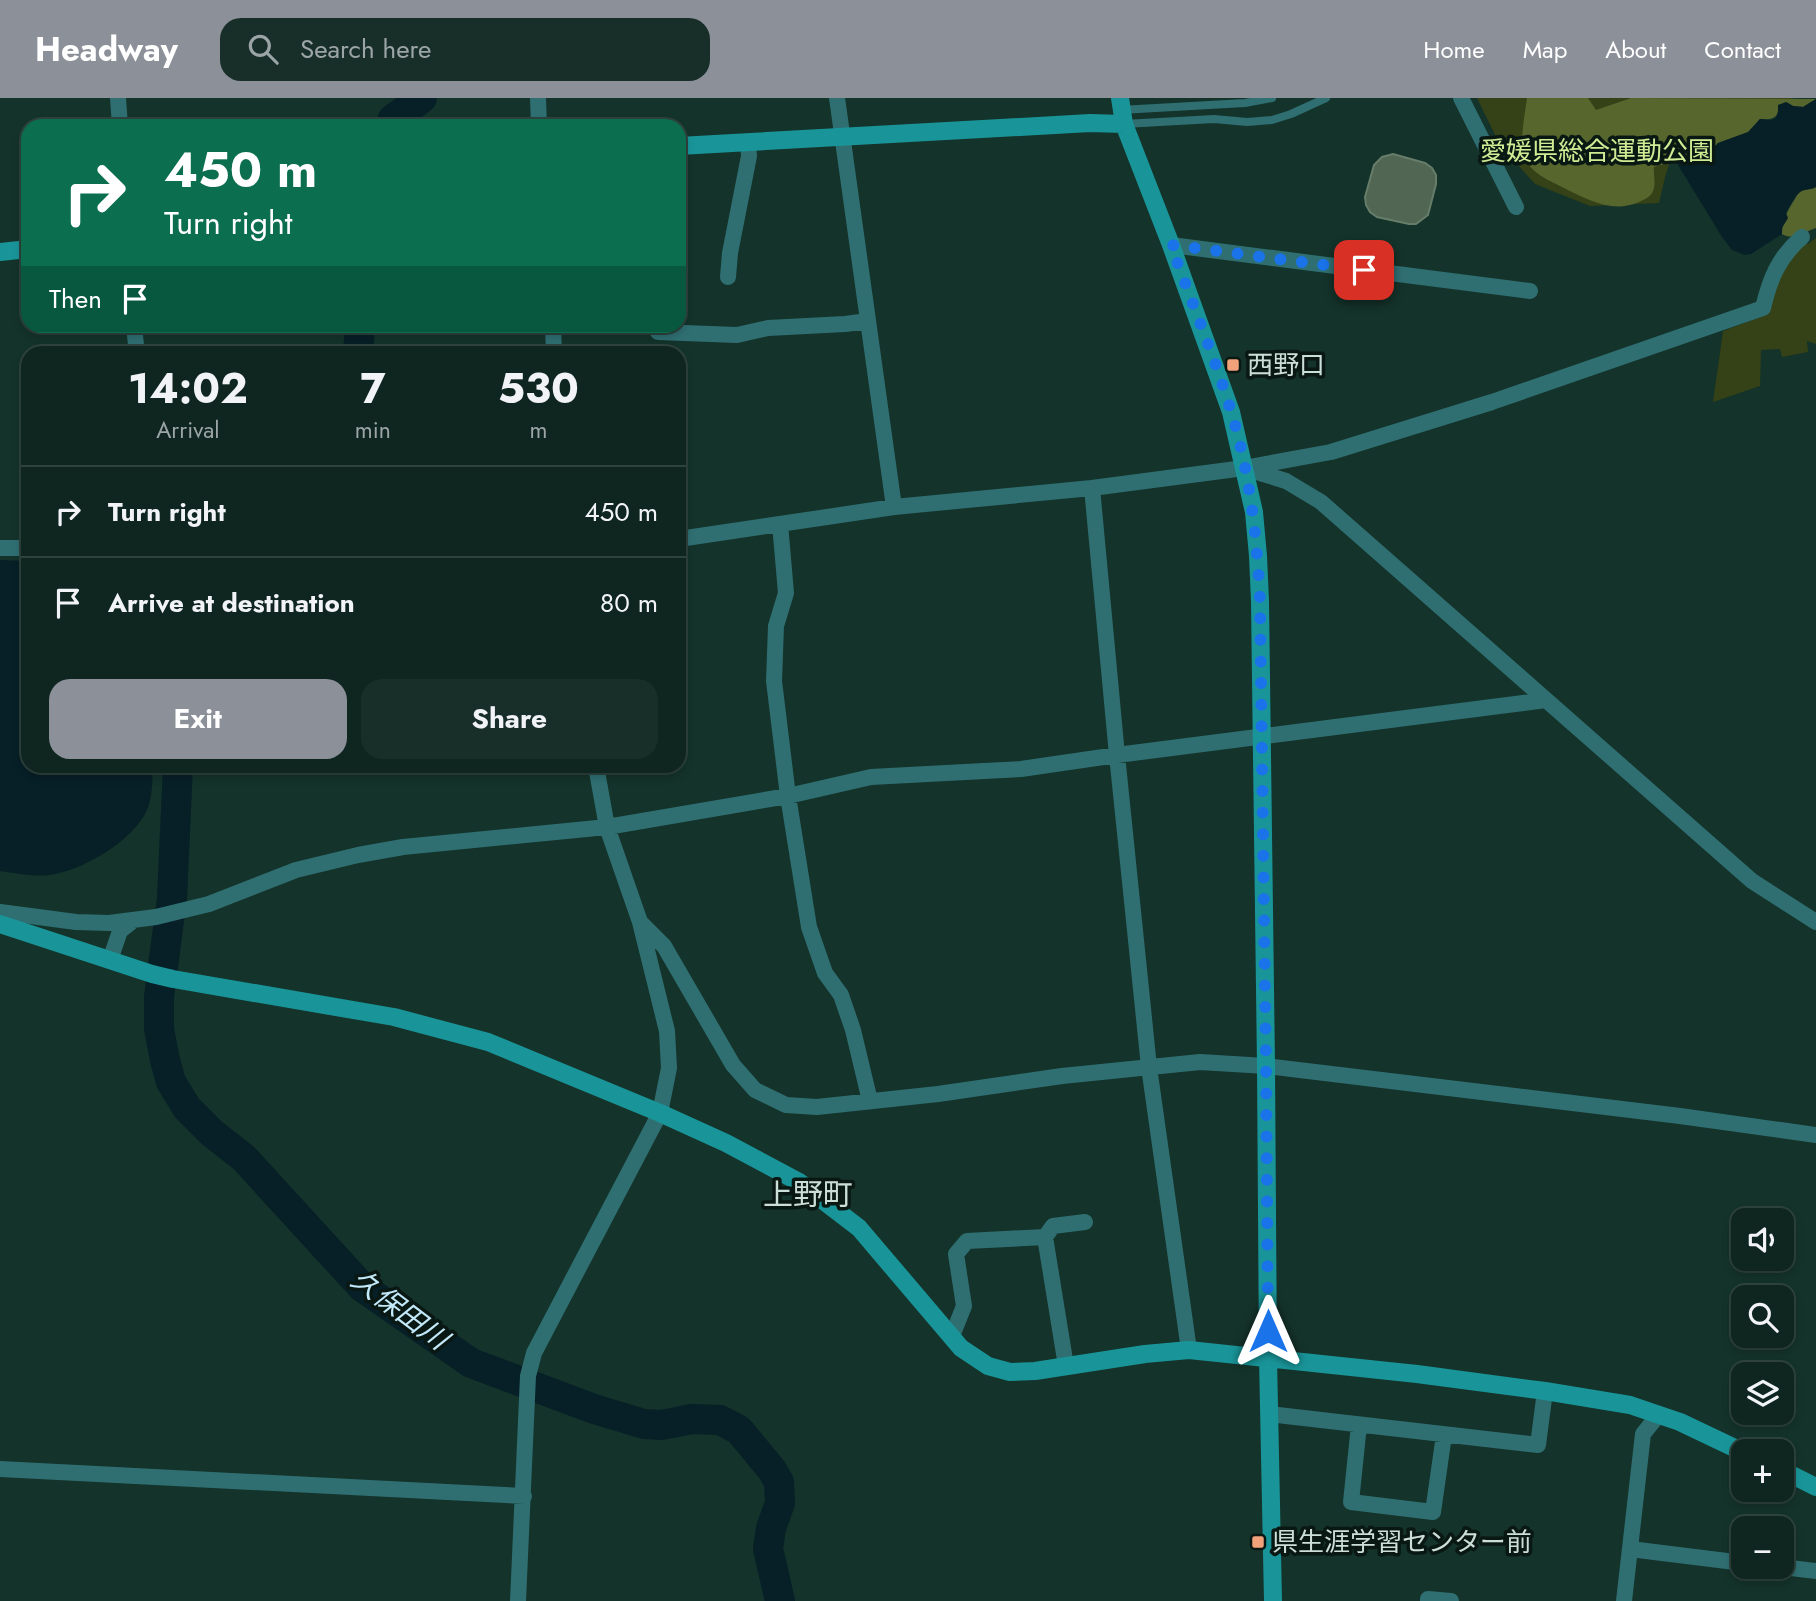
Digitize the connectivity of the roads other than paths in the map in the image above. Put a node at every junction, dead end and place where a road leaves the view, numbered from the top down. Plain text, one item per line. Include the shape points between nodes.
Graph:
1 (118, 98) edge
2 (538, 98) edge
3 (837, 98) edge
4 (1272, 98) edge
5 (1326, 98) edge
6 (1461, 98) edge
7 (1121, 111) edge
8 (120, 119) edge
9 (539, 119) edge
10 (842, 136) junction
11 (748, 142) junction
12 (686, 146) edge
13 (1516, 207) dead end
14 (1802, 237) dead end
15 (1171, 245) junction
16 (21, 250) edge
17 (0, 252) edge
18 (728, 277) dead end
19 (1530, 291) dead end
20 (868, 321) junction
21 (684, 333) edge
22 (1244, 468) junction
23 (1092, 488) junction
24 (894, 507) junction
25 (780, 524) junction
26 (686, 539) edge
27 (0, 548) edge
28 (21, 548) edge
29 (1546, 700) junction
30 (1262, 738) junction
31 (1117, 755) junction
32 (597, 773) edge
33 (788, 796) junction
34 (607, 827) junction
35 (0, 912) edge
36 (134, 920) junction
37 (640, 922) junction
38 (1816, 922) edge
39 (0, 924) edge
40 (110, 960) junction
41 (1266, 1066) junction
42 (1150, 1067) junction
43 (870, 1101) junction
44 (660, 1113) junction
45 (1816, 1135) edge
46 (1086, 1222) dead end
47 (1045, 1237) junction
48 (951, 1336) junction
49 (1189, 1350) junction
50 (1268, 1357) junction
51 (1066, 1366) junction
52 (1545, 1391) junction
53 (1659, 1413) junction
54 (1269, 1414) junction
55 (1359, 1425) junction
56 (1444, 1435) junction
57 (1731, 1446) edge
58 (0, 1469) edge
59 (1794, 1477) edge
60 (1816, 1487) edge
61 (524, 1496) junction
62 (1630, 1549) junction
63 (1731, 1562) edge
64 (1794, 1568) edge
65 (1816, 1571) edge
66 (518, 1601) edge
67 (1273, 1601) edge
68 (1428, 1601) edge
69 (1451, 1601) edge
70 (1623, 1601) edge

1 - 8 street
2 - 9 street
3 - 10 street
4 - 7 lane
5 - 7 lane via 1272,120 1247,122
6 - 13 street
7 - 10 street via 1090,123
7 - 15 street
10 - 11 street
10 - 20 street
11 - 12 street
11 - 18 street
14 - 22 street via 1788,249 1769,283 1763,308 1331,453
15 - 19 street
15 - 22 street via 1231,412
16 - 17 street
20 - 21 street via 768,328 737,335
20 - 24 street
22 - 23 street
22 - 29 street via 1286,481 1321,502
22 - 30 street via 1258,556
23 - 24 street
23 - 31 street
24 - 25 street
25 - 26 street
25 - 33 street via 786,593 776,626 774,681
27 - 28 street
29 - 30 street
29 - 38 street via 1752,881
30 - 31 street
30 - 41 street
31 - 33 street via 1021,769 871,777
31 - 42 street
32 - 34 street
33 - 34 street
33 - 43 street via 809,927 825,973 841,995
34 - 36 street via 358,855 296,870 178,913
34 - 37 street
35 - 36 street via 76,922
36 - 40 street via 120,931
37 - 43 street via 664,946 733,1065 755,1090 786,1105
37 - 44 street via 667,1031 668,1068
39 - 40 street
40 - 44 street via 173,979 428,1025 488,1042
41 - 42 street via 1200,1062
41 - 45 street
41 - 50 street
42 - 43 street
42 - 49 street
44 - 48 street via 799,1182 859,1228
44 - 61 street via 534,1353 528,1376
46 - 47 street via 1053,1226
47 - 48 street via 967,1241 956,1254 964,1306
47 - 51 street
48 - 51 street via 988,1366 1010,1372
49 - 50 street
49 - 51 street
50 - 52 street
50 - 54 street
52 - 53 street
52 - 56 street via 1538,1446
53 - 57 street
53 - 62 street via 1643,1434
54 - 55 street
54 - 67 street
55 - 56 street
55 - 56 street via 1350,1502 1433,1512
58 - 61 street
59 - 60 street
61 - 66 street
62 - 63 street
62 - 70 street
64 - 65 street
68 - 69 street

